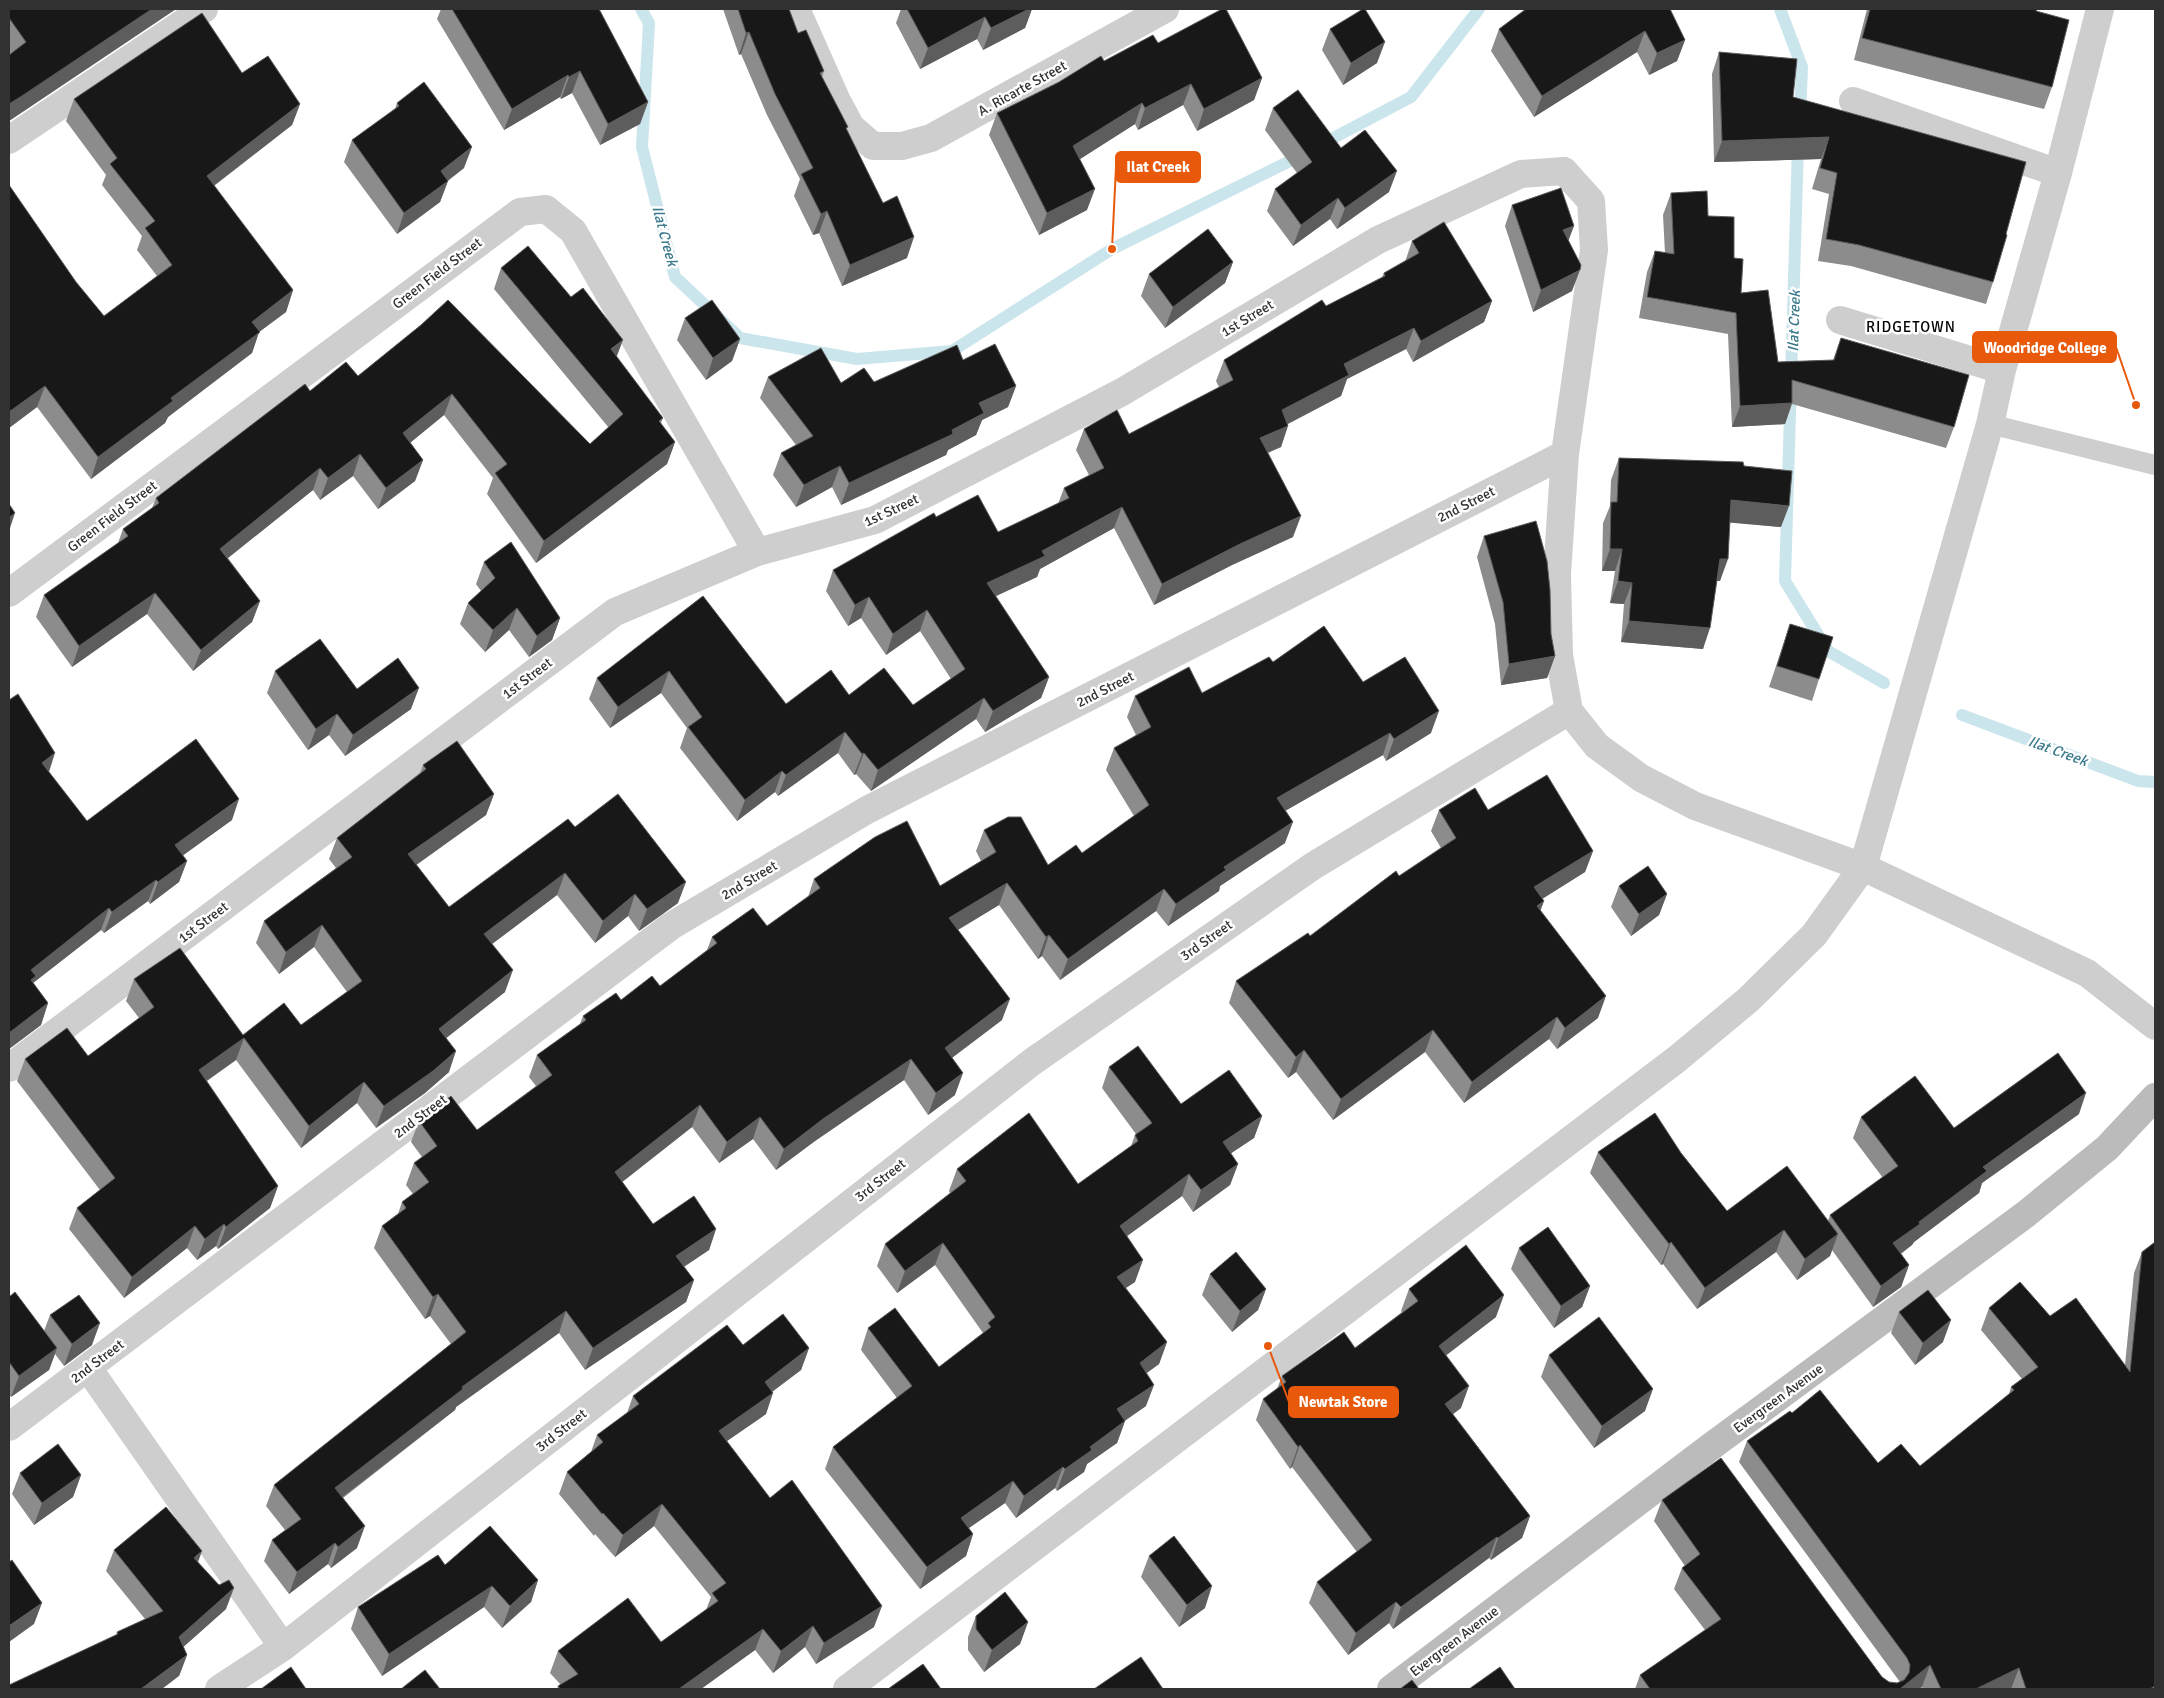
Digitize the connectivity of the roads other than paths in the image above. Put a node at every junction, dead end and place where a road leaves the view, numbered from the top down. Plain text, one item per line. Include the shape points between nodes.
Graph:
1 (204, 9) edge
2 (796, 9) edge
3 (1165, 9) edge
4 (2100, 9) edge
5 (1853, 101) dead end
6 (9, 140) edge
7 (2058, 173) junction
8 (1840, 320) dead end
9 (2002, 370) junction
10 (1990, 424) junction
11 (1565, 454) junction
12 (2155, 465) edge
13 (757, 552) junction
14 (9, 593) edge
15 (1569, 712) junction
16 (1863, 867) junction
17 (2155, 1026) edge
18 (9, 1068) edge
19 (2155, 1097) edge
20 (88, 1368) junction
21 (9, 1427) edge
22 (283, 1647) junction
23 (219, 1689) edge
24 (847, 1689) edge
25 (1391, 1689) edge

1 - 6 street
2 - 3 street, A. Ricarte Street via 851,127 872,146 902,146 931,138
4 - 7 street
5 - 7 street
7 - 9 street
8 - 9 street
9 - 10 street
10 - 12 lane
10 - 16 street
11 - 13 street, 1st Street via 1594,250 1591,200 1564,171 1521,174 1378,240 1122,392 875,520
11 - 15 street via 1557,574 1559,655
11 - 20 street, 2nd Street via 867,810 671,926
13 - 14 street, Green Field Street via 573,231 546,209 520,212
13 - 18 street, 1st Street via 615,612
15 - 16 street via 1597,746 1641,778 1695,806
15 - 22 street, 3rd Street via 1313,866 1032,1062
16 - 17 street via 2087,973
16 - 24 street via 1814,935 1748,1000 1677,1059
19 - 25 street, Evergreen Avenue via 2107,1148 1715,1456
20 - 21 street, 2nd Street
20 - 22 street
22 - 23 street, 3rd Street

